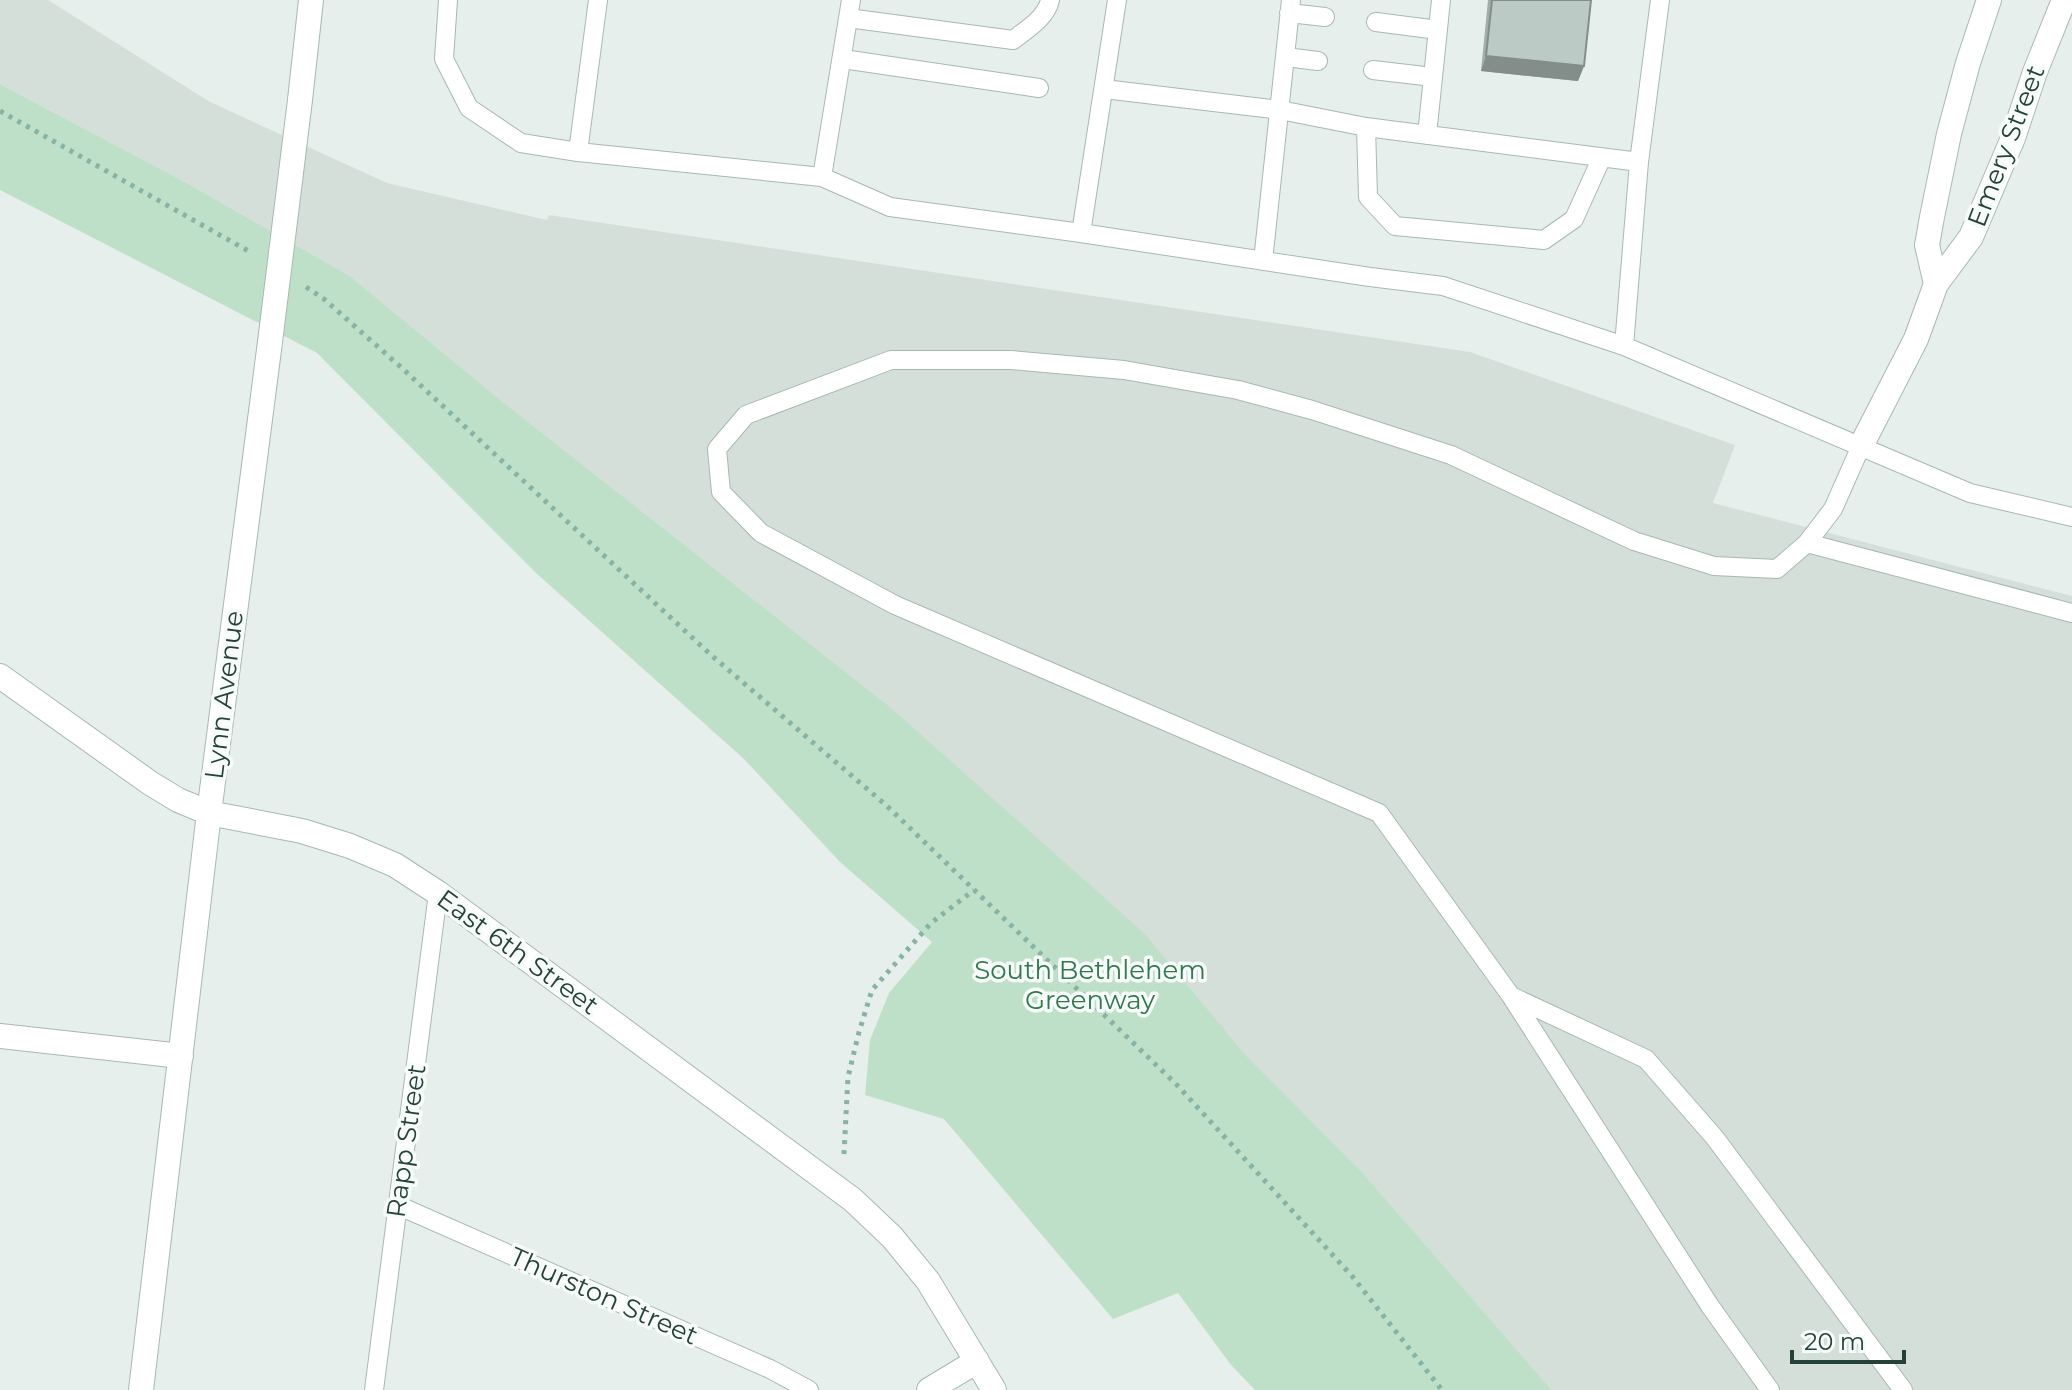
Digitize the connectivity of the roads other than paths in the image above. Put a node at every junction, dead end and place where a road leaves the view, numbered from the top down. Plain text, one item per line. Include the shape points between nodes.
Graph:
1 (311, 0) edge
2 (448, 0) edge
3 (598, 0) edge
4 (1050, 0) edge
5 (1117, 0) edge
6 (1441, 0) edge
7 (1660, 0) edge
8 (2064, 0) edge
9 (1986, 2) edge
10 (1290, 6) edge
11 (850, 9) edge
12 (1325, 17) dead end
13 (2063, 21) edge
14 (1376, 22) dead end
15 (1438, 30) junction
16 (1286, 57) junction
17 (843, 59) junction
18 (1318, 61) dead end
19 (1373, 70) dead end
20 (1433, 77) junction
21 (1039, 88) dead end
22 (1104, 89) junction
23 (1280, 110) junction
24 (1366, 127) junction
25 (1427, 135) junction
26 (578, 152) junction
27 (1602, 157) junction
28 (1639, 162) junction
29 (822, 177) junction
30 (1081, 233) junction
31 (1263, 261) junction
32 (1936, 284) junction
33 (1624, 346) junction
34 (1861, 446) junction
35 (2072, 517) edge
36 (1807, 543) junction
37 (2072, 613) edge
38 (0, 676) edge
39 (209, 813) junction
40 (438, 893) junction
41 (1511, 996) junction
42 (0, 1036) edge
43 (181, 1056) junction
44 (397, 1205) junction
45 (977, 1361) junction
46 (141, 1390) edge
47 (374, 1390) edge
48 (809, 1390) edge
49 (929, 1390) edge
50 (994, 1390) edge
51 (1770, 1390) edge
52 (1903, 1390) edge

1 - 39 street, Lynn Avenue, bridge
2 - 26 lane via 444,59 469,108 521,143
3 - 26 lane
4 - 11 lane via 1049,7 1013,40
5 - 22 lane
6 - 15 lane
7 - 28 lane
8 - 13 street, Emery Street
9 - 32 street, Emery Street via 1949,134 1927,245
10 - 12 lane
10 - 16 lane
11 - 17 lane
13 - 32 street, Emery Street via 2035,72 1971,237
14 - 15 lane
15 - 20 lane
16 - 18 lane
16 - 23 lane
17 - 21 lane
17 - 29 lane
19 - 20 lane
20 - 25 lane
22 - 23 lane
22 - 30 lane
23 - 24 lane
23 - 31 lane
24 - 25 lane
24 - 27 lane via 1368,197 1395,226 1544,240 1574,219
25 - 27 lane
26 - 29 lane
27 - 28 lane
28 - 33 lane
29 - 30 lane via 890,207
30 - 31 lane
31 - 33 lane via 1443,286
32 - 34 street, Emery Street via 1916,339
33 - 34 lane
34 - 35 lane via 1970,493
34 - 36 lane via 1833,509
36 - 37 lane
36 - 41 lane via 1777,569 1714,566 1634,541 1451,455 1312,410 1238,390 1039,362 891,360 746,415 717,449 721,492 761,533 895,605 1379,813
38 - 39 street, East 6th Street via 164,793
39 - 40 street, East 6th Street via 350,846 395,865
39 - 43 street, Lynn Avenue
40 - 44 lane, Rapp Street
40 - 45 street, East 6th Street via 831,1184 892,1237 928,1281
41 - 51 lane
41 - 52 lane via 1646,1059 1715,1138
42 - 43 street
43 - 46 street, Lynn Avenue
44 - 47 lane, Rapp Street
44 - 48 lane, Thurston Street
45 - 49 street
45 - 50 street, East 6th Street

